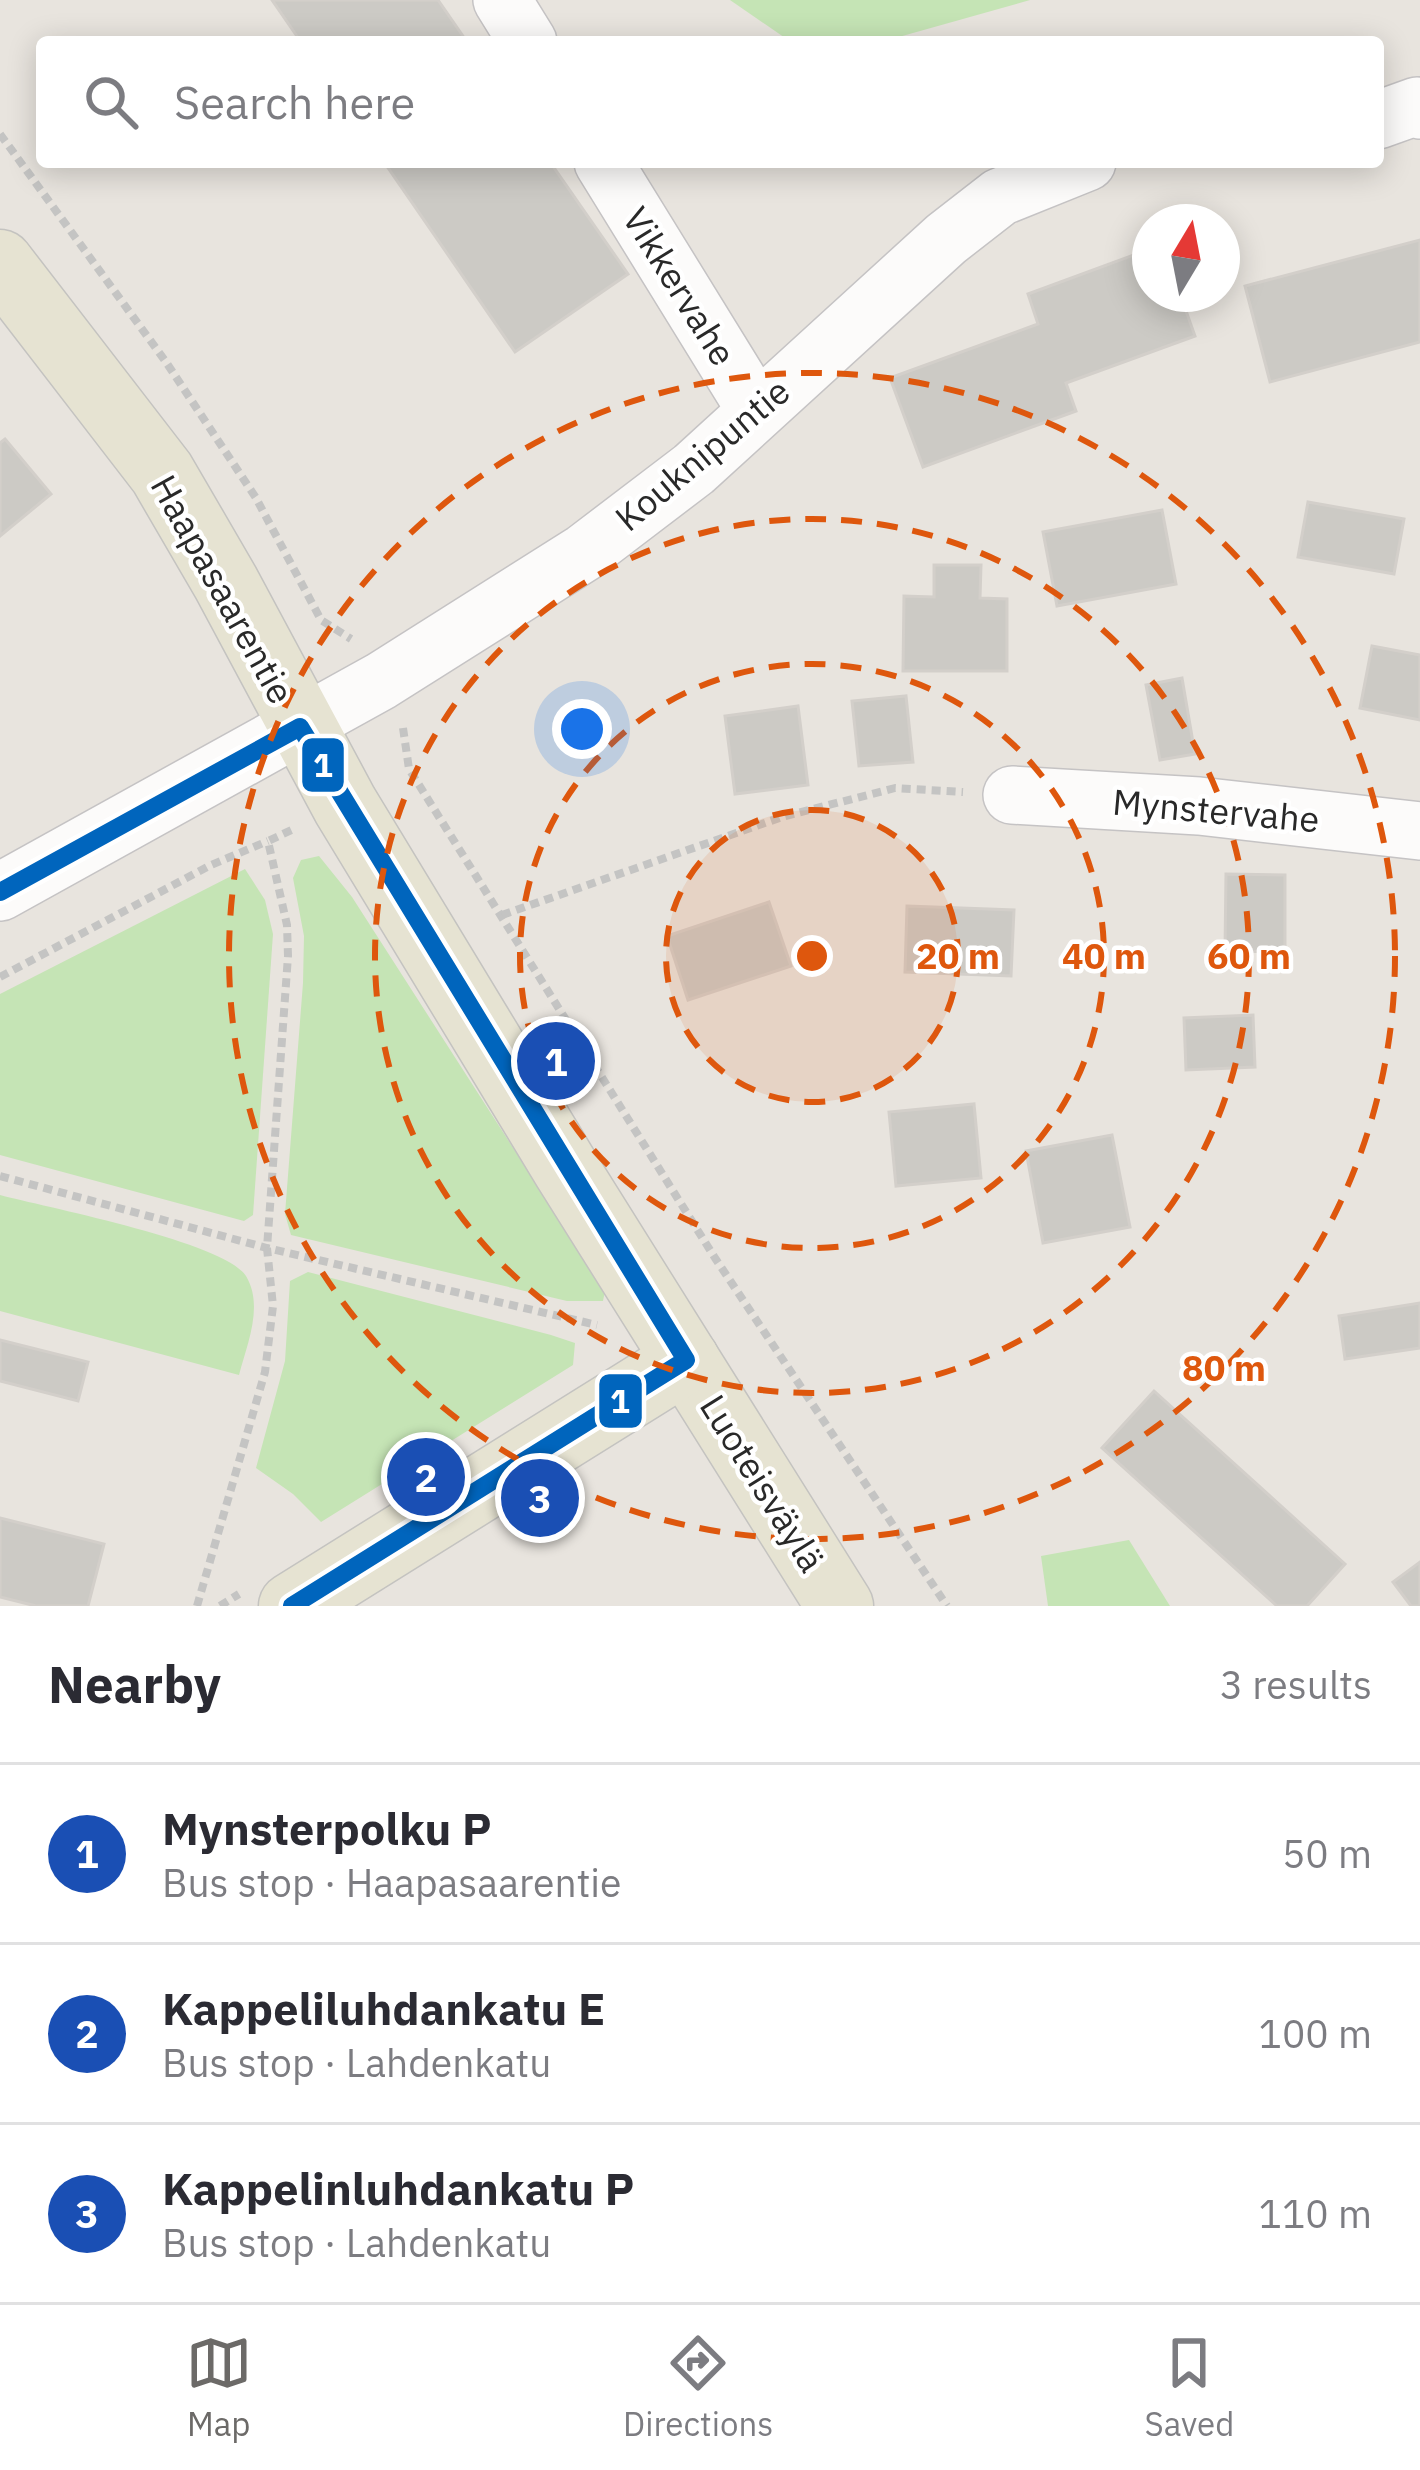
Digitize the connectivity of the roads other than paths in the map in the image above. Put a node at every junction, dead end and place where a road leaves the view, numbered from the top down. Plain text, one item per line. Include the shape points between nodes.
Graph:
1 (502, 0) edge
2 (524, 36) edge
3 (607, 168) edge
4 (1072, 168) edge
5 (0, 263) edge
6 (756, 410) junction
7 (300, 727) junction
8 (1012, 795) road end
9 (1420, 831) edge
10 (0, 892) edge
11 (686, 1360) junction
12 (292, 1606) edge
13 (840, 1606) edge

1 - 2 street
3 - 6 street, Vikkervahe
4 - 6 street, Kouknipuntie via 1000,197
5 - 7 main road, Haapasaarentie via 161,473
6 - 7 street, Kouknipuntie via 585,552
7 - 10 street, Kouknipuntie
7 - 11 main road, Haapasaarentie
8 - 9 street, Mynstervahe
11 - 12 main road
11 - 13 main road, Luoteisväylä

